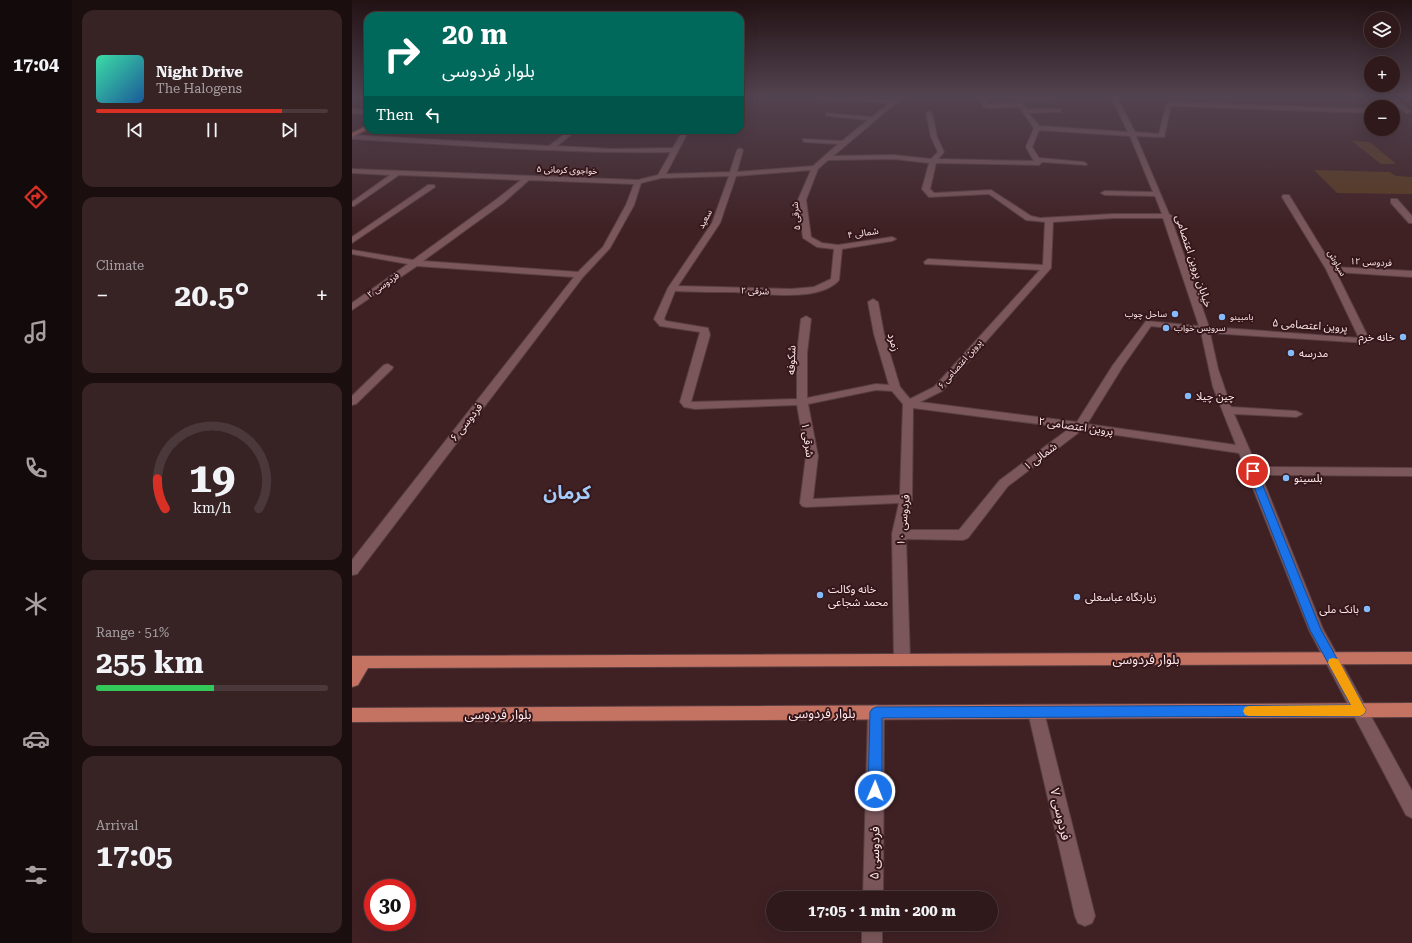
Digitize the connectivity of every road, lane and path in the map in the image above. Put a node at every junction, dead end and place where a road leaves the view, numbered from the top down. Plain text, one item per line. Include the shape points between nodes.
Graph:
1 (435, 141) edge
2 (559, 141) edge
3 (679, 141) edge
4 (818, 141) edge
5 (846, 141) edge
6 (936, 141) edge
7 (1032, 141) edge
8 (1136, 141) edge
9 (844, 143) junction
10 (550, 148) junction
11 (674, 150) junction
12 (740, 150) dead end
13 (827, 158) junction
14 (1037, 160) junction
15 (933, 161) junction
16 (1084, 164) dead end
17 (815, 168) junction
18 (352, 171) edge
19 (397, 173) junction
20 (733, 174) junction
21 (661, 176) junction
22 (527, 178) junction
23 (638, 182) junction
24 (431, 187) dead end
25 (1105, 194) dead end
26 (1158, 194) junction
27 (1286, 197) dead end
28 (1394, 202) dead end
29 (354, 204) dead end
30 (1168, 216) junction
31 (1049, 220) junction
32 (1412, 221) edge
33 (892, 239) dead end
34 (352, 241) edge
35 (838, 247) junction
36 (352, 252) edge
37 (928, 262) dead end
38 (415, 263) junction
39 (1047, 268) junction
40 (1330, 270) junction
41 (1412, 274) edge
42 (580, 275) junction
43 (672, 288) junction
44 (873, 302) dead end
45 (352, 307) edge
46 (806, 319) dead end
47 (1149, 323) joint
48 (1204, 330) junction
49 (1365, 341) joint
50 (388, 366) dead end
51 (895, 388) junction
52 (352, 402) edge
53 (802, 402) junction
54 (908, 404) junction
55 (1228, 410) junction
56 (1296, 414) dead end
57 (1080, 426) junction
58 (1243, 450) junction
59 (1253, 471) junction
60 (1412, 472) edge
61 (906, 499) junction
62 (899, 534) junction
63 (352, 570) edge
64 (1331, 658) junction
65 (1412, 658) edge
66 (902, 660) junction
67 (358, 662) edge
68 (352, 680) edge
69 (1360, 710) junction
70 (1412, 710) edge
71 (876, 712) junction
72 (1036, 712) junction
73 (352, 715) edge
74 (1412, 809) edge
75 (873, 891) edge
76 (1085, 916) dead end
77 (872, 931) edge
78 (872, 943) edge

1 - 10 street
2 - 10 street
3 - 11 street
4 - 9 street
5 - 9 street, شرقی ۵
6 - 15 street via 941,152
7 - 14 street via 1029,147
8 - 26 street, خیابان پروین اعتصامی
9 - 13 street, شرقی ۵
10 - 11 street
11 - 21 street
12 - 20 street, سعید
13 - 15 street via 894,157
13 - 17 street, شرقی ۵
14 - 15 street via 1039,163
14 - 16 street
15 - 31 street via 926,189 932,195 991,192 1029,218
17 - 20 street, خواجوی کرمانی ۵
17 - 35 street, شرقی ۵ via 802,200 808,238 820,245
18 - 19 street, خواجوی کرمانی ۵
19 - 22 street, خواجوی کرمانی ۵
19 - 29 street
20 - 21 street, خواجوی کرمانی ۵
20 - 43 street, سعید via 716,223
21 - 23 street, خواجوی کرمانی ۵
22 - 23 street, خواجوی کرمانی ۵
22 - 38 street, فردوسی ۲
23 - 42 street, فردوسی ۶ via 630,205 606,248
24 - 34 street
25 - 26 street
26 - 30 street, خیابان پروین اعتصامی
27 - 40 street, سیاوش
28 - 32 street
30 - 31 street
30 - 48 street, خیابان پروین اعتصامی
31 - 39 street
33 - 35 street, شمالی ۴
35 - 43 street, شرقی ۲ via 835,280 820,288 786,292
36 - 38 street
37 - 39 street
38 - 42 street
38 - 45 street, فردوسی ۲
39 - 54 street, پروین اعتصامی ۶ via 938,389
40 - 41 street, فردوسی ۱۲
40 - 49 street, سیاوش
42 - 63 street, فردوسی ۶
43 - 53 street, سعید via 659,319 663,324 704,330 705,335 685,402 688,405
44 - 51 street, زمرد via 879,334
46 - 53 street, شکوفه via 802,353
47 - 48 street, پروین اعتصامی ۵
47 - 57 street, شمالی ۱ via 1118,365
48 - 49 street, پروین اعتصامی ۵
48 - 55 street, خیابان پروین اعتصامی via 1215,375
50 - 52 street
51 - 53 street via 876,387
51 - 54 street
53 - 61 street, شرقی ۱ via 812,456 806,503
54 - 57 street, پروین اعتصامی ۲
54 - 61 street, فردوسی ۱۰
55 - 56 street
55 - 58 street, خیابان پروین اعتصامی
57 - 58 street, پروین اعتصامی ۲
57 - 62 street, شمالی ۱ via 1004,483 963,535
58 - 59 street, خیابان پروین اعتصامی
59 - 60 street
59 - 64 street, خیابان پروین اعتصامی via 1316,630
61 - 62 street, فردوسی ۱۰
62 - 66 street, فردوسی ۱۰
64 - 65 main road, بلوار فردوسی
64 - 66 main road, بلوار فردوسی
64 - 69 street, خیابان پروین اعتصامی
66 - 67 main road, بلوار فردوسی
67 - 68 main road
69 - 70 main road, بلوار فردوسی
69 - 72 main road, بلوار فردوسی
69 - 74 street, خیابان پروین اعتصامی
71 - 72 main road, بلوار فردوسی
71 - 73 main road, بلوار فردوسی
71 - 75 street, فردوسی ۵
72 - 76 street, فردوسی ۷
77 - 78 street

